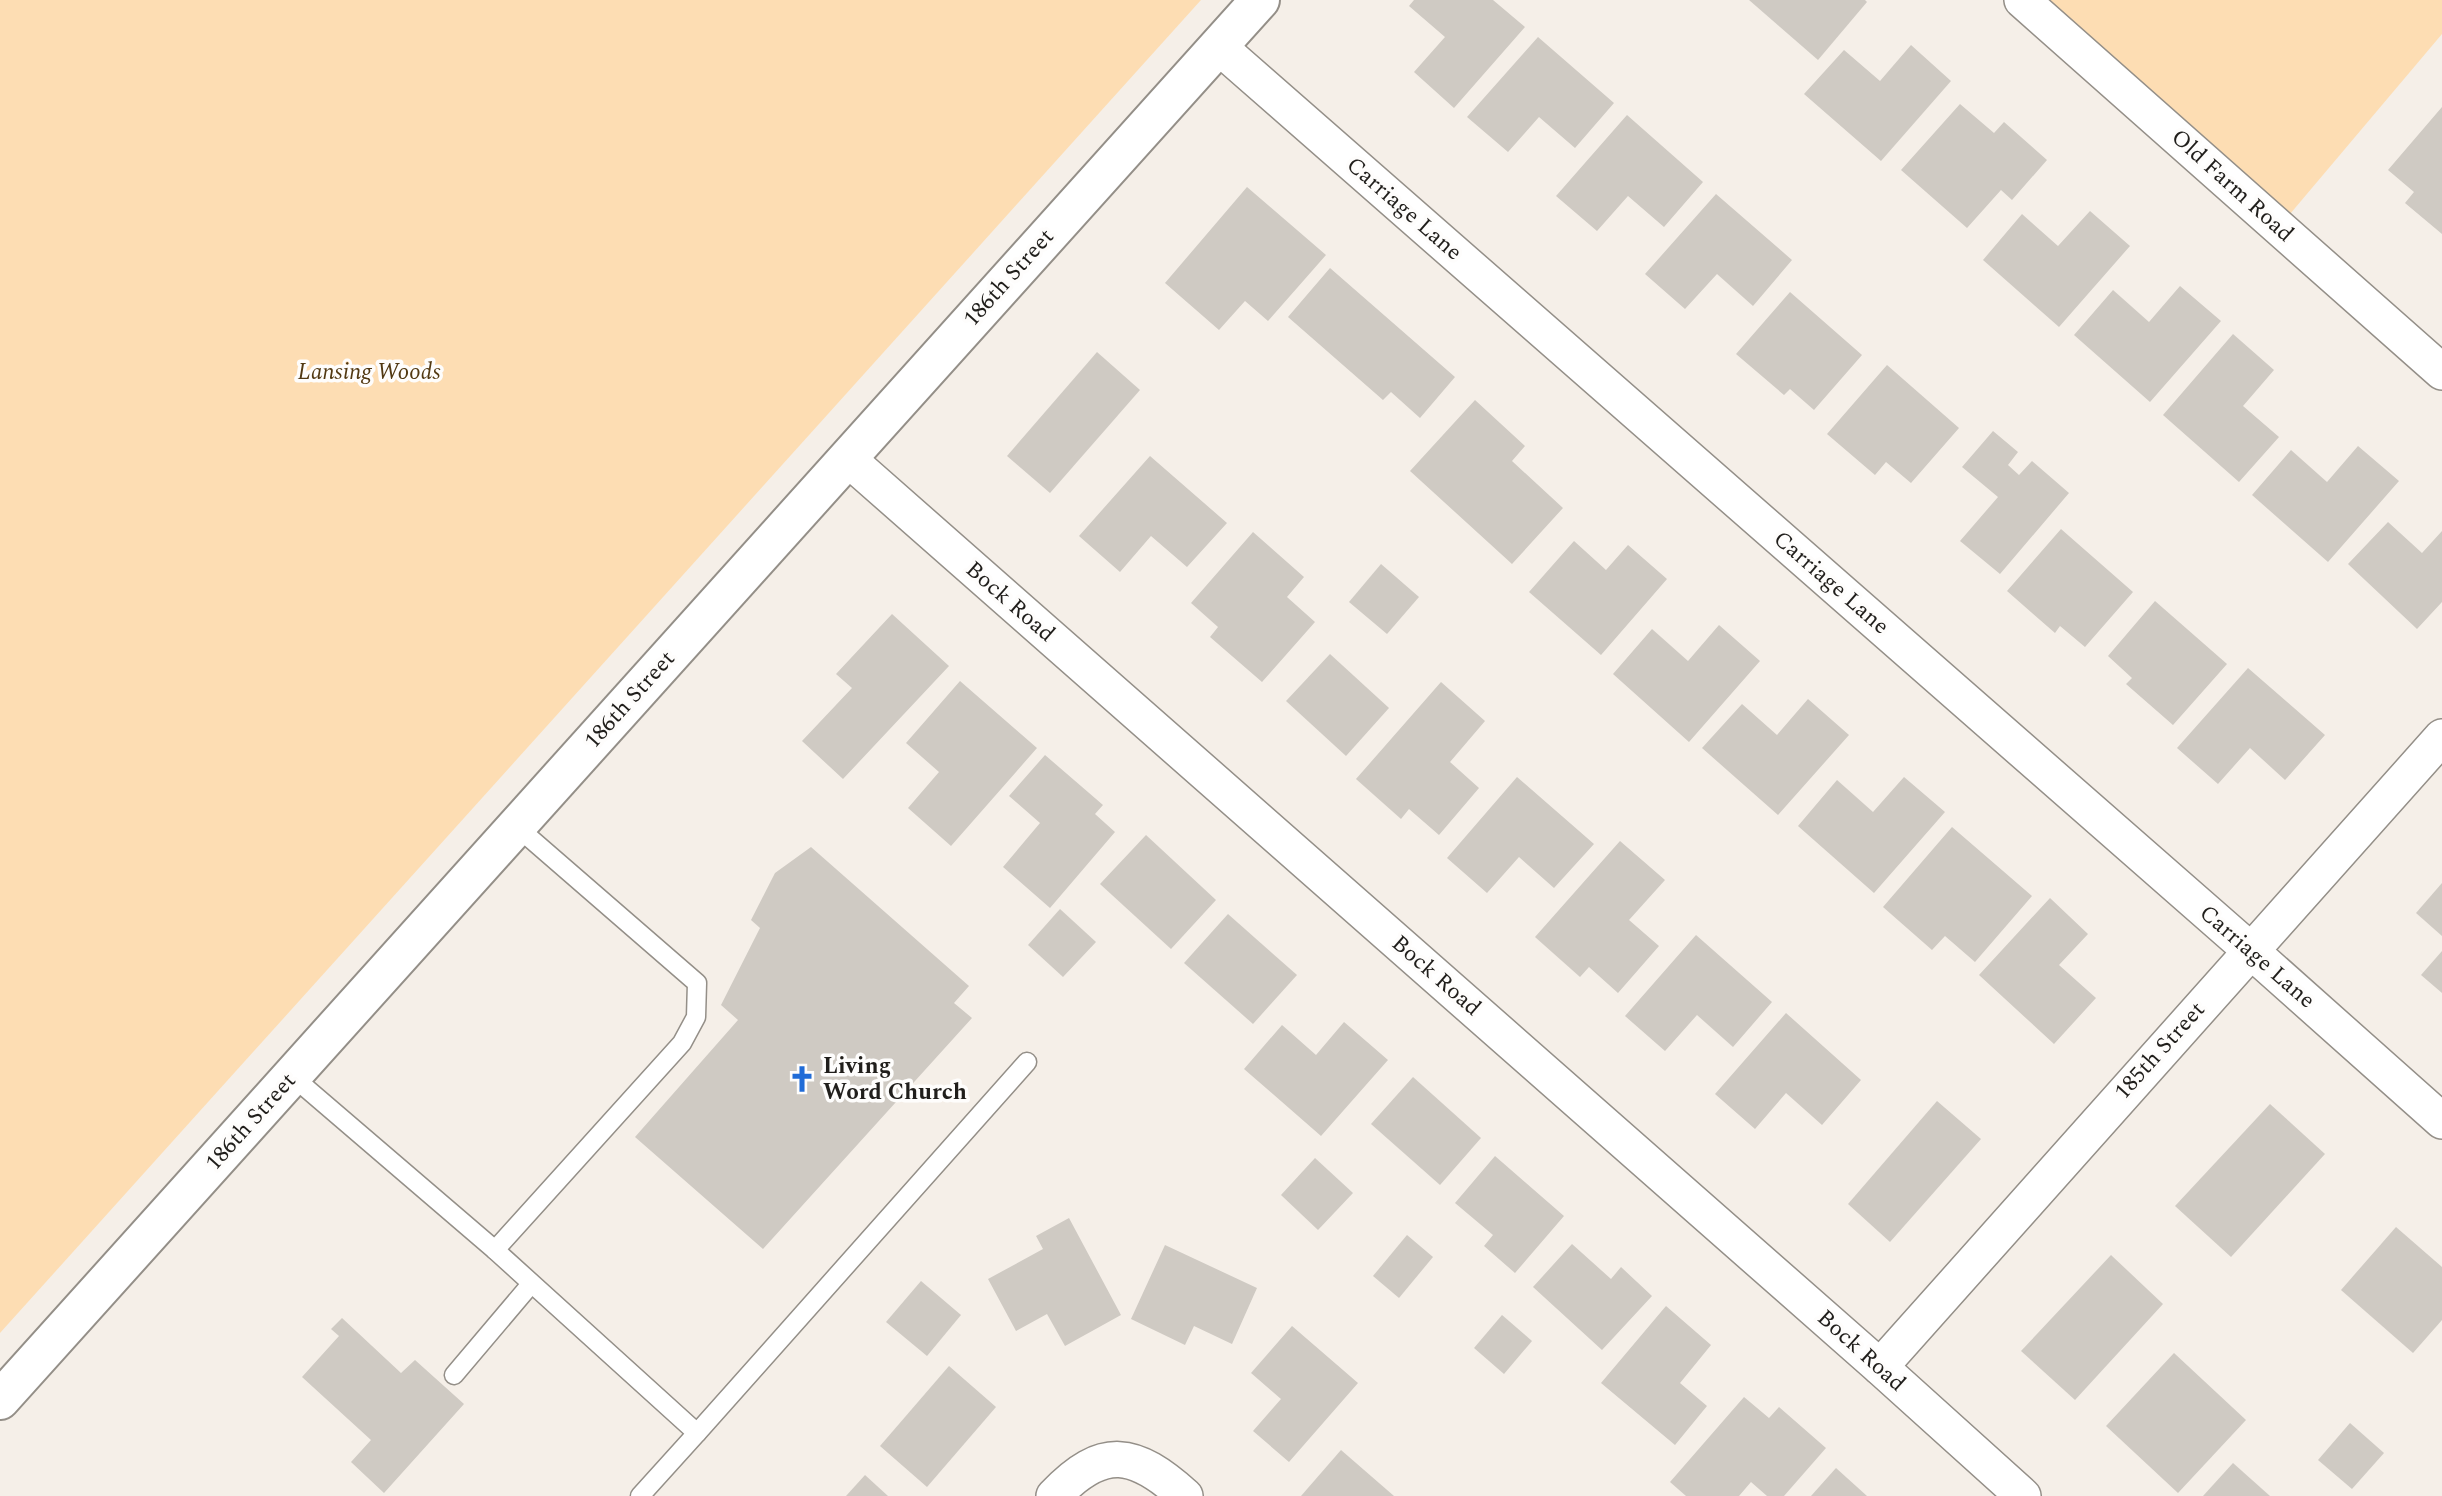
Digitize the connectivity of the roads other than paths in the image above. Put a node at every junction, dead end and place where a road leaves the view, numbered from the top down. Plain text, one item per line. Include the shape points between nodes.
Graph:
1 (1260, 0) edge
2 (2022, 0) edge
3 (1218, 46) junction
4 (2442, 372) edge
5 (847, 458) junction
6 (2442, 737) edge
7 (516, 826) junction
8 (2250, 950) junction
9 (1027, 1062) dead end
10 (292, 1076) junction
11 (2442, 1121) edge
12 (495, 1250) junction
13 (531, 1284) junction
14 (1880, 1367) junction
15 (454, 1375) dead end
16 (0, 1400) edge
17 (697, 1433) junction
18 (640, 1496) edge
19 (1054, 1496) edge
20 (1185, 1496) edge
21 (2023, 1496) edge

1 - 3 street, 186th Street
2 - 4 street, Old Farm Road
3 - 5 street, 186th Street
3 - 8 street, Carriage Lane
5 - 7 street, 186th Street
5 - 14 street, Bock Road
6 - 8 street, 185th Street
7 - 10 street, 186th Street
7 - 12 lane via 697,983 696,1017 682,1043
8 - 11 street, Carriage Lane
8 - 14 street, 185th Street
9 - 17 lane
10 - 12 lane
10 - 16 street, 186th Street
12 - 13 lane
13 - 15 lane
13 - 17 lane
14 - 21 street, Bock Road
17 - 18 lane
19 - 20 street via 1088,1465 1115,1458 1149,1468

